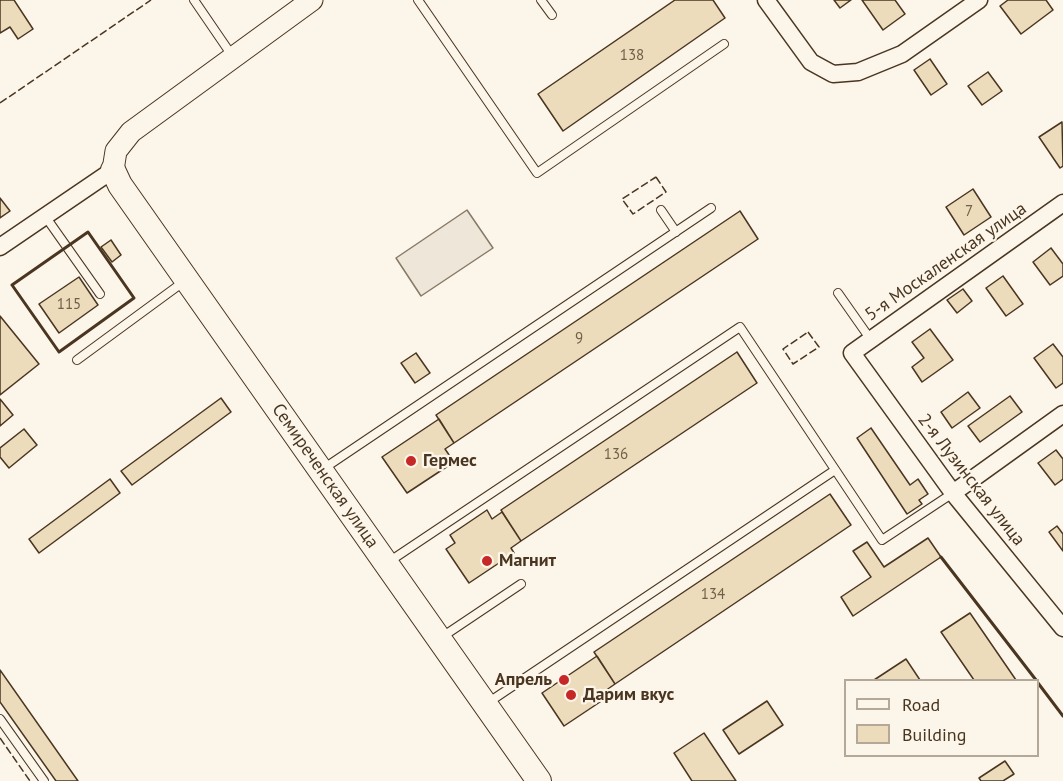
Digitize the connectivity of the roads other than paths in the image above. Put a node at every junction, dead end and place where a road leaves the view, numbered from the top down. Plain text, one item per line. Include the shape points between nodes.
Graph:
1 (194, 0) edge
2 (312, 0) edge
3 (418, 0) edge
4 (541, 0) edge
5 (766, 0) edge
6 (979, 0) edge
7 (552, 15) dead end
8 (724, 44) dead end
9 (233, 57) junction
10 (113, 170) junction
11 (1063, 203) edge
12 (711, 208) dead end
13 (661, 210) dead end
14 (45, 216) junction
15 (676, 232) junction
16 (0, 247) edge
17 (186, 280) junction
18 (838, 293) dead end
19 (100, 294) dead end
20 (871, 340) junction
21 (852, 353) joint
22 (77, 360) dead end
23 (1063, 414) edge
24 (321, 470) junction
25 (835, 470) junction
26 (953, 493) junction
27 (387, 564) junction
28 (521, 584) dead end
29 (1063, 628) edge
30 (439, 639) junction
31 (485, 704) junction
32 (0, 719) edge
33 (44, 781) edge
34 (539, 781) edge

1 - 9 lane
2 - 9 street
3 - 8 lane via 537,173
4 - 7 lane
5 - 6 street via 811,62 833,74 858,72 902,54
9 - 10 street via 130,132 116,151
10 - 14 street
10 - 17 main road, Семиреченская улица
11 - 20 street, 5-я Москаленская улица
12 - 15 lane
13 - 15 lane
14 - 16 street
14 - 19 lane
15 - 24 lane
17 - 22 lane
17 - 24 main road, Семиреченская улица
18 - 20 lane
20 - 21 street, 5-я Москаленская улица
21 - 26 street, 2-я Лузинская улица
23 - 26 street
24 - 27 main road, Семиреченская улица
25 - 26 lane via 882,540
25 - 27 lane via 740,327
25 - 31 lane
26 - 29 street, 2-я Лузинская улица
27 - 30 main road, Семиреченская улица
28 - 30 lane
30 - 31 main road, Семиреченская улица
31 - 34 main road, Семиреченская улица
32 - 33 lane

